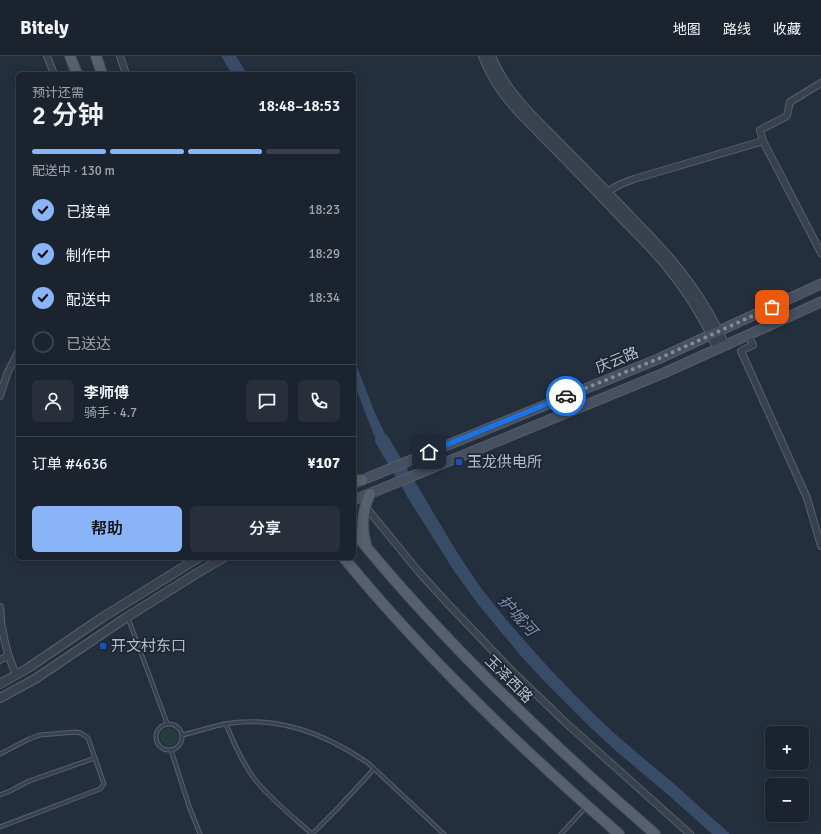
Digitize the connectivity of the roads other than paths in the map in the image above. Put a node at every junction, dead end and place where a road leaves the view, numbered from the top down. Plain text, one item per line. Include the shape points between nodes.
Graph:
1 (47, 56) edge
2 (70, 56) edge
3 (96, 56) edge
4 (120, 56) edge
5 (483, 56) edge
6 (491, 56) edge
7 (53, 72) edge
8 (76, 72) edge
9 (101, 72) edge
10 (125, 72) edge
11 (821, 83) edge
12 (763, 142) junction
13 (607, 192) junction
14 (821, 253) edge
15 (821, 284) edge
16 (821, 302) edge
17 (715, 333) junction
18 (748, 335) junction
19 (721, 347) junction
20 (16, 356) edge
21 (7, 374) junction
22 (0, 376) edge
23 (0, 396) edge
24 (357, 482) edge
25 (370, 494) junction
26 (356, 499) edge
27 (365, 506) junction
28 (356, 534) edge
29 (821, 546) edge
30 (366, 547) junction
31 (195, 560) edge
32 (220, 560) edge
33 (346, 560) edge
34 (0, 608) edge
35 (127, 616) junction
36 (8, 656) junction
37 (0, 660) edge
38 (16, 675) junction
39 (0, 684) edge
40 (0, 698) edge
41 (167, 723) junction
42 (226, 724) junction
43 (182, 735) junction
44 (171, 750) junction
45 (0, 754) edge
46 (95, 758) junction
47 (374, 769) junction
48 (0, 795) edge
49 (588, 806) junction
50 (0, 827) edge
51 (200, 834) edge
52 (312, 834) edge
53 (444, 834) edge
54 (562, 834) edge
55 (619, 834) edge
56 (655, 834) edge
57 (690, 834) edge

1 - 7 street
2 - 8 main road
3 - 9 main road
4 - 10 street
5 - 17 street via 497,84 514,107 665,265
6 - 13 street via 516,98
11 - 12 street via 790,102 787,116 760,130
12 - 13 street via 634,179
12 - 14 street
13 - 17 street via 680,271 699,298
15 - 17 main road, 庆云路
16 - 18 main road, 庆云路
17 - 19 street
17 - 24 main road, 庆云路 via 658,359
18 - 19 main road, 庆云路
18 - 29 street via 753,345 741,351 807,498
19 - 25 main road, 庆云路
20 - 21 street
21 - 22 street
21 - 23 street
25 - 26 main road, 庆云路
25 - 27 main road
27 - 30 main road via 363,531
27 - 57 street via 449,605 513,672
28 - 30 main road, 玉泽西路
30 - 56 main road, 玉泽西路 via 418,607 490,681 559,748
31 - 38 street
32 - 35 street
33 - 49 main road via 434,658
34 - 36 street
35 - 40 street via 35,679
35 - 41 lane
36 - 37 street
36 - 38 street
38 - 39 street
41 - 43 lane via 175,724
41 - 44 lane via 158,729 155,737 160,747
42 - 43 lane
42 - 47 lane via 266,722 299,728 345,748
42 - 52 lane via 238,753 256,781
43 - 44 lane via 178,747
44 - 51 lane
45 - 46 lane via 40,735 78,732 88,738
46 - 48 lane via 29,781
46 - 50 lane via 104,784 100,789
47 - 52 lane
47 - 53 lane
49 - 54 lane
49 - 55 main road

